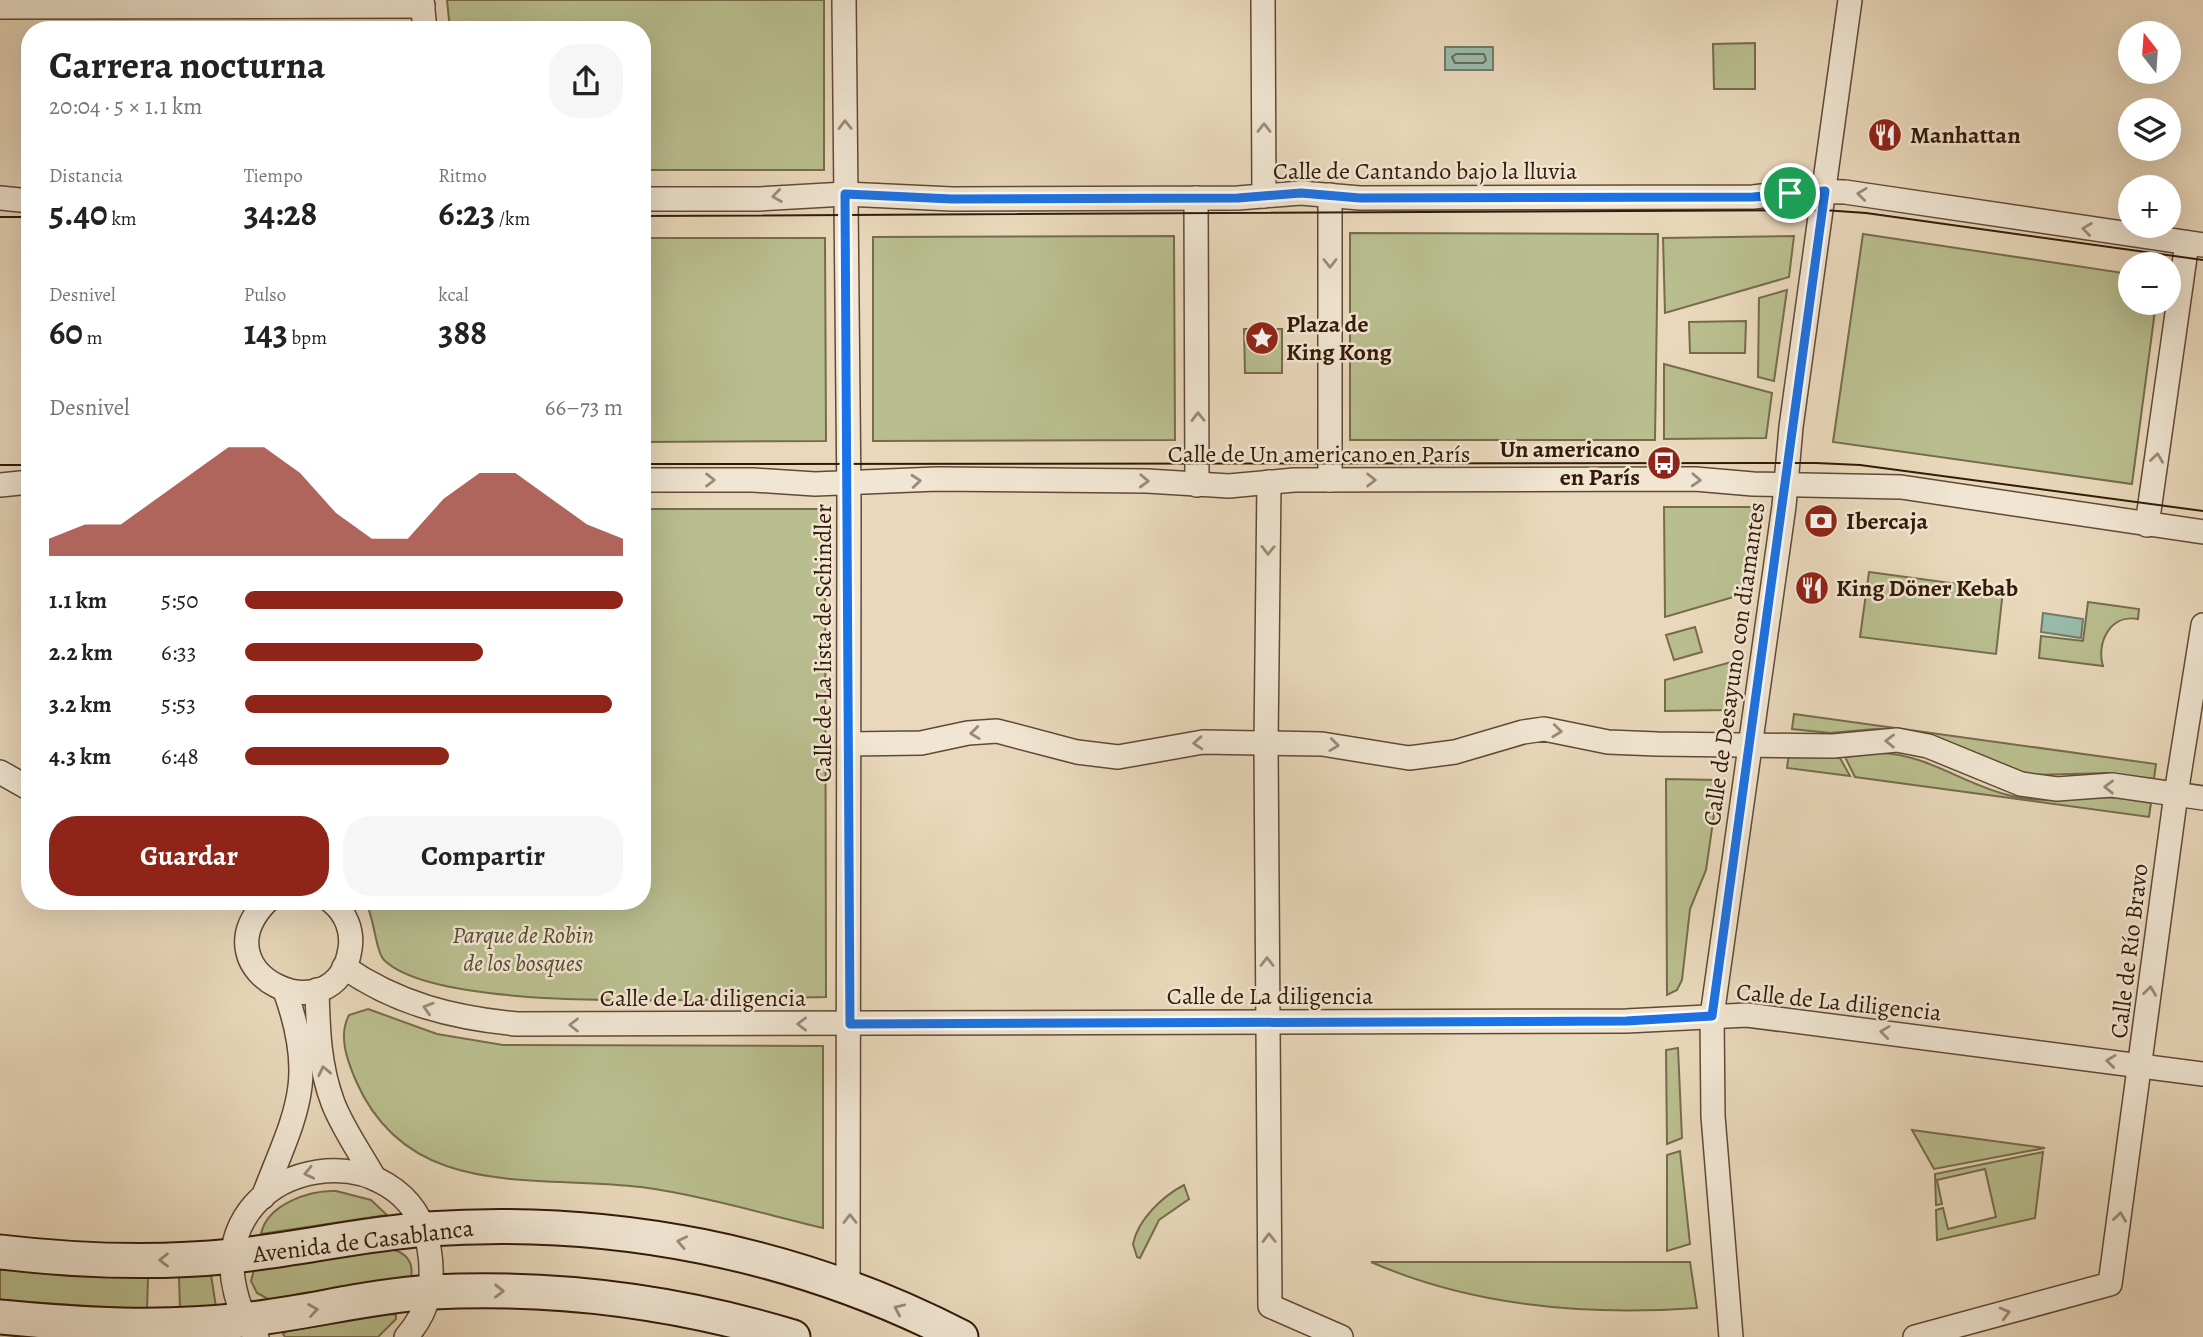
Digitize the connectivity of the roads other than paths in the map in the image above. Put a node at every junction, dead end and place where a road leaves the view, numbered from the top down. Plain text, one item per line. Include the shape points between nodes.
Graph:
1 (844, 0) edge
2 (1264, 0) edge
3 (1850, 0) edge
4 (422, 3) edge
5 (0, 7) edge
6 (424, 21) edge
7 (1825, 191) junction
8 (845, 194) junction
9 (1331, 195) junction
10 (1264, 196) junction
11 (0, 198) edge
12 (1196, 198) junction
13 (651, 199) edge
14 (21, 200) edge
15 (2195, 244) edge
16 (651, 480) edge
17 (1330, 480) junction
18 (1269, 482) junction
19 (21, 483) edge
20 (848, 484) junction
21 (0, 485) edge
22 (1197, 485) junction
23 (1786, 485) junction
24 (2147, 526) junction
25 (2203, 532) edge
26 (2203, 625) edge
27 (849, 744) junction
28 (1266, 745) junction
29 (1751, 745) junction
30 (0, 772) edge
31 (21, 784) edge
32 (2176, 794) junction
33 (2203, 798) edge
34 (261, 910) edge
35 (340, 910) edge
36 (344, 967) junction
37 (317, 990) junction
38 (285, 991) junction
39 (1712, 1016) junction
40 (1267, 1023) junction
41 (850, 1024) junction
42 (2141, 1065) junction
43 (2203, 1074) edge
44 (375, 1179) junction
45 (263, 1197) junction
46 (424, 1229) junction
47 (0, 1252) edge
48 (232, 1256) junction
49 (848, 1287) junction
50 (430, 1293) junction
51 (0, 1317) edge
52 (251, 1328) edge
53 (406, 1337) edge
54 (793, 1337) edge
55 (961, 1337) edge
56 (1341, 1337) edge
57 (1731, 1337) edge
58 (1916, 1337) edge

8 -> 1 street, Calle de La lista de Schindler
10 -> 2 street
3 - 7 street, Calle de Desayuno con diamantes
4 - 5 street
4 - 6 street
7 - 9 street, Calle de Cantando bajo la lluvia via 1753,197
15 -> 7 street, Calle de Cantando bajo la lluvia
7 - 23 street, Calle de Desayuno con diamantes
8 - 12 street, Calle de Cantando bajo la lluvia via 952,199
8 -> 13 street, Calle de Cantando bajo la lluvia
8 - 20 street, Calle de La lista de Schindler
9 - 10 street, Calle de Cantando bajo la lluvia
9 -> 17 street
10 - 12 street, Calle de Cantando bajo la lluvia
11 - 14 street
22 -> 12 street
24 -> 15 street
16 -> 20 street, Calle de Un americano en París
17 - 18 street, Calle de Un americano en París
17 -> 23 street, Calle de Un americano en París via 1655,479
18 - 22 street, Calle de Un americano en París
18 -> 28 street
19 - 21 street
20 -> 22 street, Calle de Un americano en París via 945,480
20 - 27 street, Calle de La lista de Schindler
23 - 24 street, Calle de Un americano en París via 1901,487
23 - 29 street, Calle de Desayuno con diamantes
24 - 25 street, Calle de Un americano en París
26 - 32 street, Calle de Río Bravo
28 -> 27 street via 1203,742 1118,757 990,731 921,743
27 - 41 street, Calle de La lista de Schindler
28 -> 29 street via 1341,746 1409,758 1455,752 1544,729 1624,743
40 -> 28 street
32 -> 29 street via 2112,785 2057,789 2021,784 1928,746 1898,740 1833,746
29 - 39 street, Calle de Desayuno con diamantes
30 - 31 street
32 - 33 street
42 -> 32 street, Calle de Río Bravo
34 - 38 street via 249,929 248,951 257,972
35 - 36 street via 350,930 351,949
36 - 37 street via 330,984
41 -> 36 street, Calle de La diligencia via 495,1022 409,1002
37 - 38 street
44 -> 37 street via 329,1091 319,1040
38 - 45 street via 299,1045 300,1096 294,1124
39 - 40 street, Calle de La diligencia via 1626,1021
42 -> 39 street, Calle de La diligencia via 1772,1018
39 - 57 street, Calle de Desayuno con diamantes via 1713,1116
40 - 41 street, Calle de La diligencia
56 -> 40 street via 1270,1307
49 -> 41 street, Calle de La lista de Schindler
42 - 43 street, Calle de La diligencia
58 -> 42 street, Calle de Río Bravo via 2110,1284
44 -> 45 street via 344,1170 320,1171 287,1179
44 - 46 street via 413,1208
45 - 48 street via 238,1229
46 - 48 main road, Avenida de Casablanca
49 -> 46 main road, Avenida de Casablanca via 757,1258 630,1234 534,1227
46 - 50 street via 432,1268
48 -> 47 main road, Avenida de Casablanca via 111,1261
48 - 52 street via 234,1286
55 -> 49 main road, Avenida de Casablanca
52 -> 50 main road
50 - 53 street via 424,1314
50 -> 54 main road via 529,1291 622,1298 713,1315
51 - 52 main road

